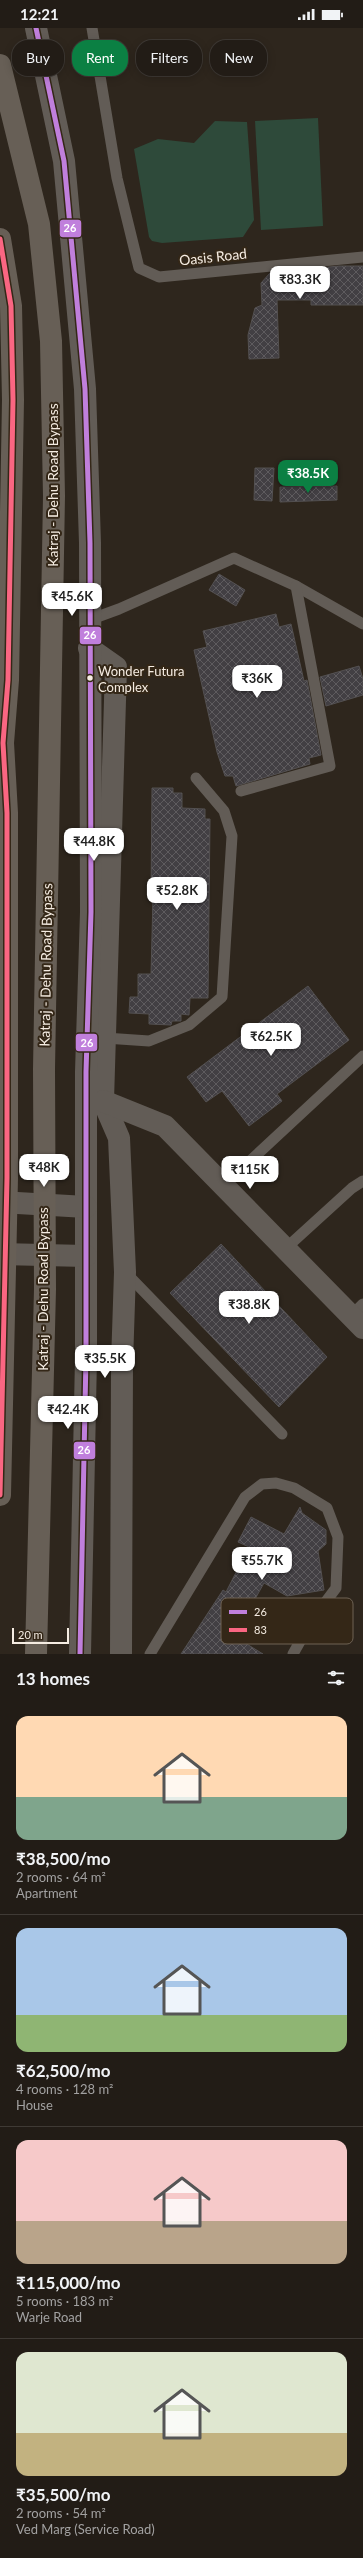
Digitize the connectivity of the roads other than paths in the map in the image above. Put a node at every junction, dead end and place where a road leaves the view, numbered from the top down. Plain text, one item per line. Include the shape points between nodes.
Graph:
1 (36, 28) edge
2 (92, 28) edge
3 (0, 66) edge
4 (0, 239) edge
5 (363, 257) edge
6 (296, 586) junction
7 (89, 620) junction
8 (363, 624) edge
9 (89, 648) junction
10 (2, 743) edge
11 (196, 778) dead end
12 (241, 791) dead end
13 (105, 1038) junction
14 (362, 1060) edge
15 (95, 1096) junction
16 (363, 1181) edge
17 (222, 1187) junction
18 (0, 1202) edge
19 (86, 1207) junction
20 (285, 1249) junction
21 (0, 1254) edge
22 (86, 1256) junction
23 (124, 1272) junction
24 (359, 1316) edge
25 (282, 1434) dead end
26 (0, 1495) edge
27 (328, 1598) edge
28 (299, 1644) edge
29 (36, 1654) edge
30 (80, 1654) edge
31 (121, 1654) edge
32 (150, 1654) edge
33 (293, 1654) edge

1 - 7 street via 64,161 75,274 85,389 90,543
2 - 5 lane, Oasis Road via 117,178 139,268 159,277
3 - 29 highway, Katraj - Dehu Road Bypass via 39,224 51,341 54,496 43,1174 45,1289
4 - 10 highway via 11,306 13,400 8,680
6 - 7 lane via 234,558
6 - 8 lane
6 - 12 lane via 330,766
7 - 9 street
9 - 13 street via 116,667
9 - 15 street
10 - 26 highway via 7,813 5,1285
11 - 13 lane via 224,811 232,836 222,997 188,1025 149,1041
13 - 15 street
14 - 17 lane
15 - 17 street via 165,1126
15 - 19 street
15 - 23 street via 119,1138
16 - 20 lane
17 - 20 street
18 - 19 street
19 - 22 street
20 - 24 street
21 - 22 street
22 - 30 street
23 - 25 lane
23 - 31 street
27 - 32 lane via 336,1588 338,1537 327,1508 294,1488 276,1483 262,1484 245,1497
28 - 33 lane

